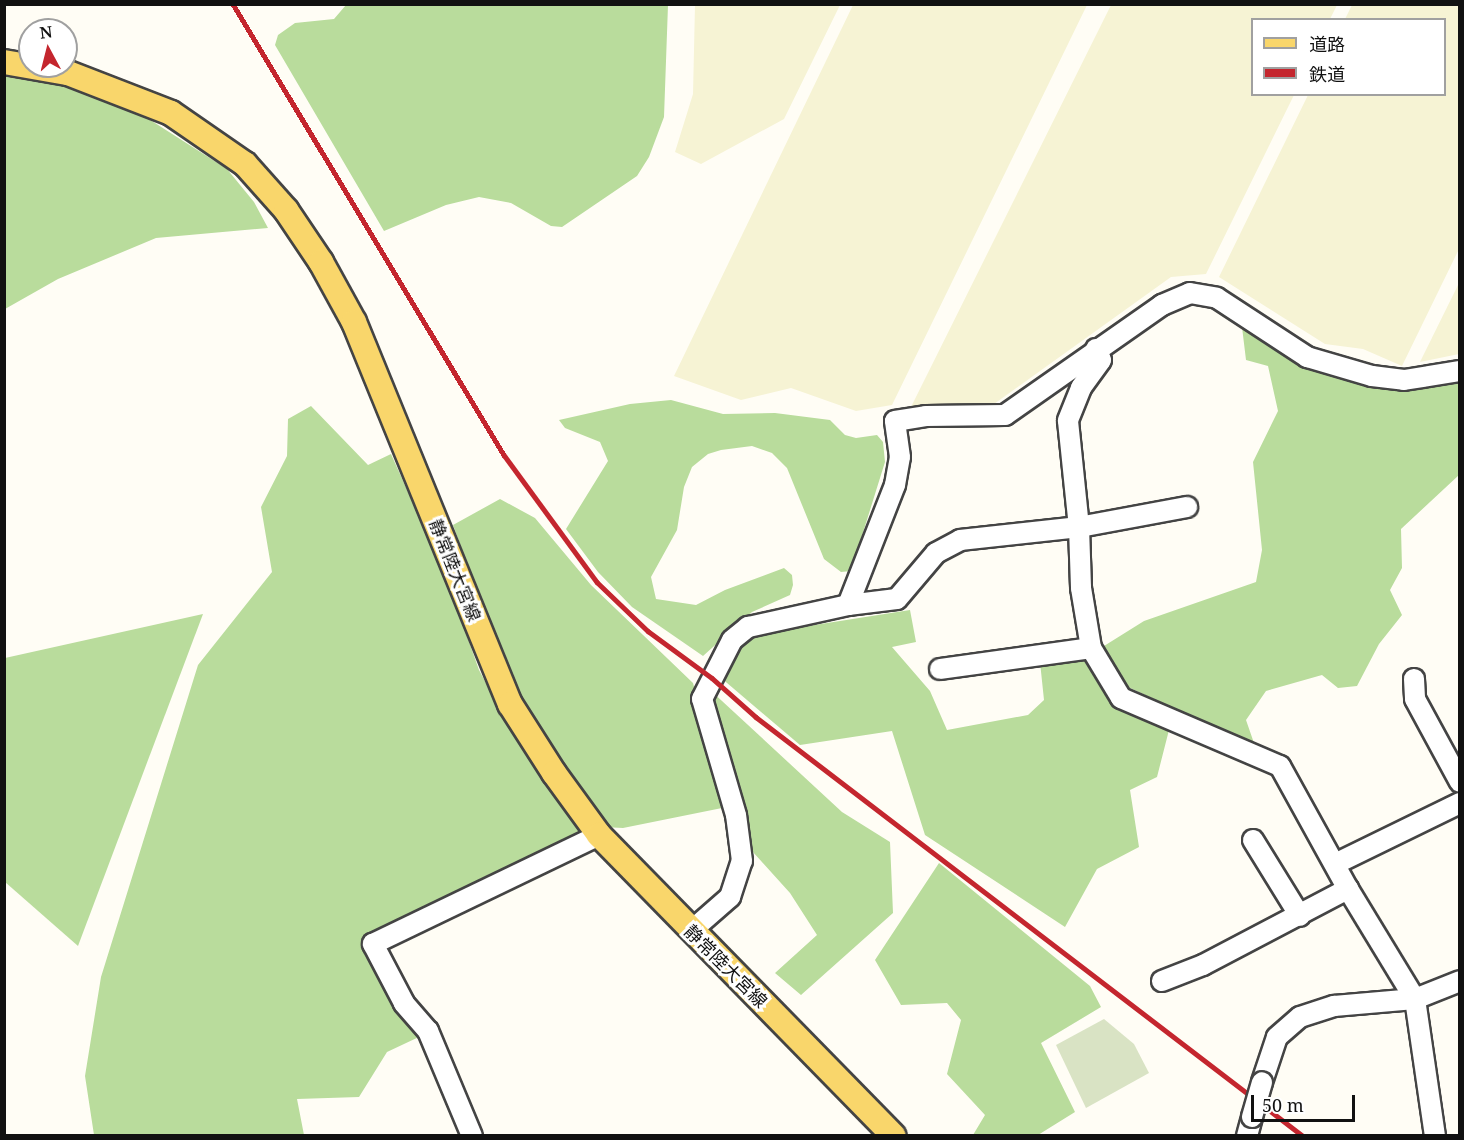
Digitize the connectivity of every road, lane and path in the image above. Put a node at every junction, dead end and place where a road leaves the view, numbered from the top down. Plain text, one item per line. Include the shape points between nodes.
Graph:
1 (4, 62) edge
2 (1096, 349) junction
3 (1460, 371) edge
4 (1187, 507) dead end
5 (1078, 527) junction
6 (848, 605) junction
7 (1091, 648) junction
8 (940, 669) dead end
9 (1414, 679) dead end
10 (1460, 782) edge
11 (1460, 802) edge
12 (599, 835) junction
13 (1253, 840) dead end
14 (1335, 864) junction
15 (1348, 889) junction
16 (1300, 916) junction
17 (691, 931) junction
18 (1162, 981) dead end
19 (1460, 981) edge
20 (1415, 999) junction
21 (1250, 1126) edge
22 (472, 1136) edge
23 (894, 1136) edge
24 (1435, 1136) edge

1 - 12 main road, 静常陸大宮線 via 68,73 171,113 244,164 286,210 354,322 510,704
2 - 3 street via 1162,305 1190,293 1217,298 1307,357 1372,376 1404,380
2 - 5 street via 1101,360 1082,388 1068,421
2 - 6 street via 1005,415 926,416 895,421 900,457 895,484
4 - 5 street
5 - 6 street via 960,540 936,553 897,599
5 - 7 street via 1081,588
6 - 17 street via 748,627 722,655 702,699 736,815 742,861 730,897
7 - 8 street
7 - 14 street via 1121,699 1280,766
9 - 10 street via 1415,699
11 - 14 street
12 - 17 main road, 静常陸大宮線
12 - 22 street via 373,944 404,1003 428,1031
13 - 16 street
14 - 15 street
15 - 16 street
15 - 20 street
16 - 18 street
17 - 23 main road, 静常陸大宮線
19 - 20 street
20 - 21 street, bridge via 1334,1006 1300,1017 1277,1036
20 - 24 street

